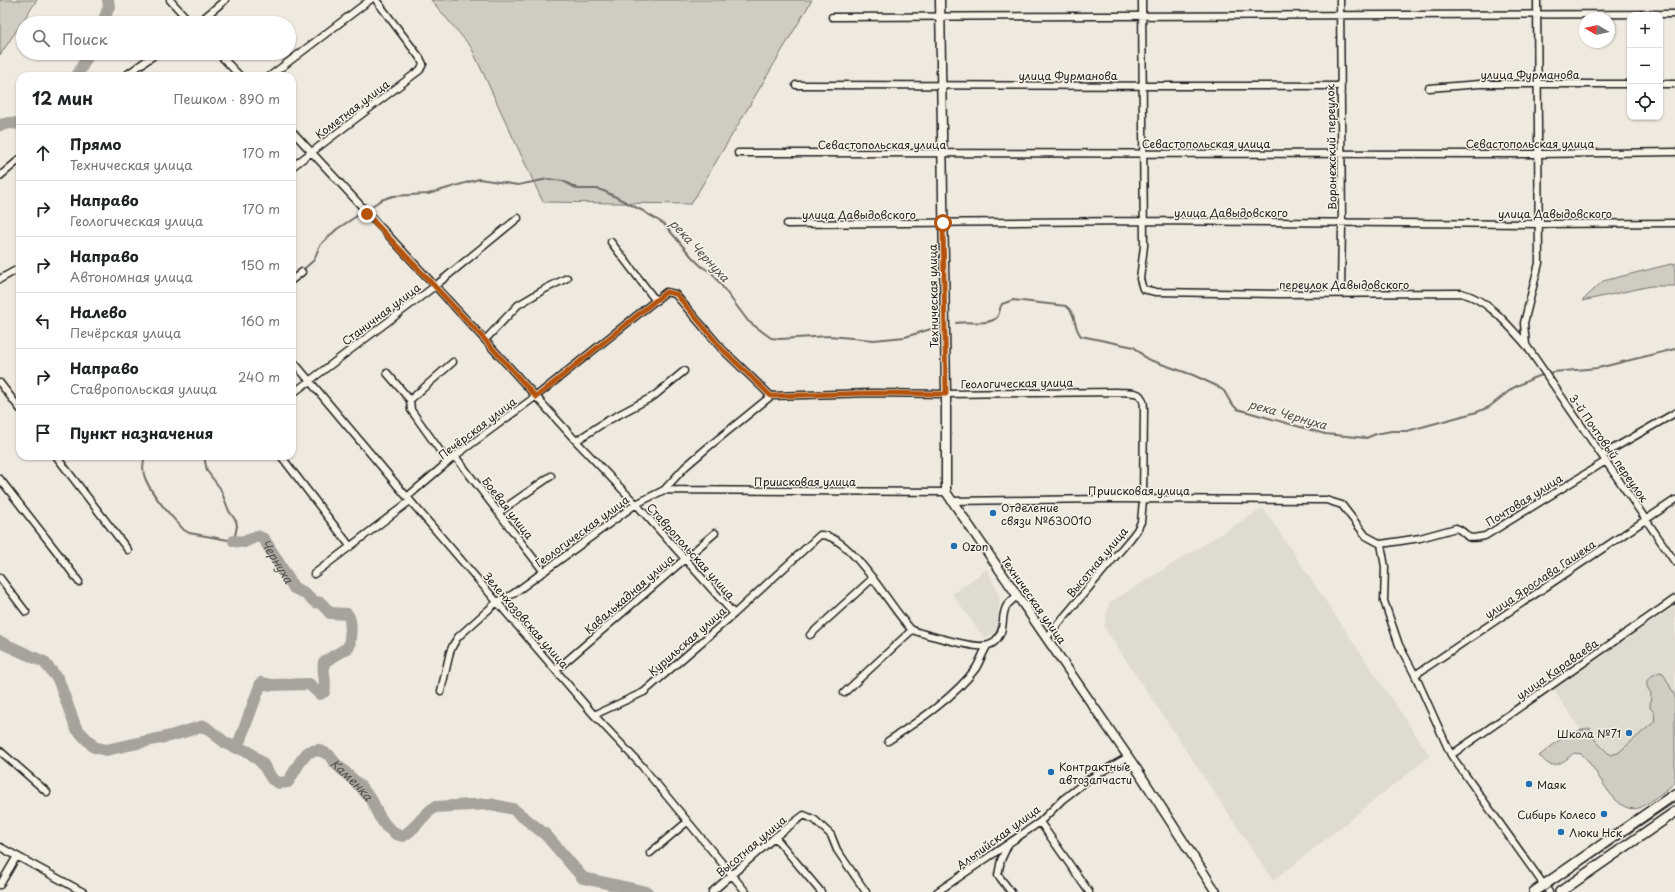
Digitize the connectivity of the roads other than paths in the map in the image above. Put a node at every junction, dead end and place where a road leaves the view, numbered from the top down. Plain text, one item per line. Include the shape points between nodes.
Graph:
1 (170, 0) edge
2 (225, 0) edge
3 (370, 0) edge
4 (376, 0) edge
5 (940, 0) edge
6 (1142, 0) edge
7 (1340, 0) edge
8 (1536, 0) edge
9 (1536, 14) junction
10 (1675, 14) edge
11 (1142, 15) junction
12 (1340, 15) junction
13 (185, 16) edge
14 (206, 16) edge
15 (832, 17) dead end
16 (941, 17) junction
17 (296, 56) edge
18 (147, 60) edge
19 (225, 60) edge
20 (291, 60) edge
21 (131, 72) edge
22 (236, 72) edge
23 (275, 72) edge
24 (1537, 84) junction
25 (1627, 84) edge
26 (1663, 84) edge
27 (1675, 84) edge
28 (796, 85) dead end
29 (942, 85) junction
30 (1142, 85) junction
31 (1341, 86) junction
32 (1429, 88) dead end
33 (296, 135) edge
34 (312, 152) junction
35 (1675, 152) edge
36 (738, 153) dead end
37 (1342, 153) junction
38 (942, 154) junction
39 (1142, 154) junction
40 (1537, 154) junction
41 (16, 162) edge
42 (296, 164) edge
43 (0, 176) edge
44 (518, 218) dead end
45 (1143, 221) junction
46 (943, 223) junction
47 (1342, 223) junction
48 (1675, 223) edge
49 (787, 224) dead end
50 (1539, 224) junction
51 (611, 242) dead end
52 (16, 270) edge
53 (302, 272) dead end
54 (296, 277) edge
55 (567, 278) dead end
56 (0, 279) edge
57 (435, 286) junction
58 (1341, 293) junction
59 (656, 301) junction
60 (485, 340) junction
61 (1526, 345) junction
62 (453, 362) dead end
63 (296, 365) edge
64 (684, 371) dead end
65 (387, 373) dead end
66 (310, 381) junction
67 (0, 383) edge
68 (296, 391) edge
69 (946, 394) junction
70 (771, 396) junction
71 (1141, 396) joint
72 (536, 397) junction
73 (410, 400) junction
74 (16, 404) edge
75 (1675, 413) edge
76 (576, 441) junction
77 (1602, 455) junction
78 (456, 456) junction
79 (59, 460) edge
80 (284, 460) edge
81 (1606, 461) junction
82 (448, 462) junction
83 (551, 476) dead end
84 (0, 479) edge
85 (664, 490) junction
86 (946, 492) junction
87 (408, 499) junction
88 (1143, 500) junction
89 (1675, 500) edge
90 (951, 501) junction
91 (636, 504) junction
92 (499, 512) junction
93 (1646, 519) junction
94 (715, 533) dead end
95 (1381, 544) junction
96 (350, 546) junction
97 (128, 550) dead end
98 (685, 559) junction
99 (1675, 562) edge
100 (544, 572) junction
101 (314, 574) dead end
102 (0, 578) edge
103 (873, 578) junction
104 (79, 582) dead end
105 (1017, 596) junction
106 (1675, 599) edge
107 (498, 602) junction
108 (26, 612) dead end
109 (734, 614) junction
110 (912, 630) junction
111 (810, 635) dead end
112 (1047, 637) junction
113 (987, 646) junction
114 (556, 670) junction
115 (1415, 675) junction
116 (441, 692) dead end
117 (844, 693) dead end
118 (594, 716) junction
119 (888, 742) dead end
120 (0, 751) edge
121 (1451, 755) junction
122 (1128, 757) junction
123 (47, 792) dead end
124 (1675, 794) edge
125 (1675, 812) edge
126 (687, 822) junction
127 (1040, 822) junction
128 (775, 837) junction
129 (1008, 845) junction
130 (0, 847) edge
131 (650, 853) dead end
132 (17, 856) junction
133 (732, 875) junction
134 (0, 885) edge
135 (1547, 889) edge
136 (940, 891) edge
137 (84, 892) edge
138 (712, 892) edge
139 (746, 892) edge
140 (821, 892) edge
141 (866, 892) edge
142 (1011, 892) edge
143 (1088, 892) edge
144 (1216, 892) edge
145 (1534, 892) edge
146 (1560, 892) edge

1 - 13 street
2 - 14 street
3 - 17 street
4 - 34 street, Кометная улица via 423,64 420,70
5 - 16 street, Техническая улица
6 - 11 street
7 - 12 street, Воронежский переулок
8 - 9 street
9 - 10 street
9 - 12 street
9 - 24 street
11 - 12 street
11 - 16 street
11 - 30 street
12 - 31 street, Воронежский переулок
15 - 16 street
16 - 29 street, Техническая улица
18 - 21 street
19 - 22 street
20 - 23 street
24 - 25 street, улица Фурманова
24 - 32 street, улица Фурманова via 1480,84
24 - 40 street
26 - 27 street
28 - 29 street, улица Фурманова
29 - 30 street, улица Фурманова
29 - 38 street, Техническая улица
30 - 31 street, улица Фурманова
30 - 39 street
31 - 37 street, Воронежский переулок
33 - 34 street, Ставропольская улица
34 - 42 street, Кометная улица
34 - 57 street, Ставропольская улица
35 - 40 street, Севастопольская улица
36 - 38 street, Севастопольская улица
37 - 39 street, Севастопольская улица
37 - 40 street, Севастопольская улица
37 - 47 street, Воронежский переулок
38 - 39 street, Севастопольская улица
38 - 46 street, Техническая улица
39 - 45 street
40 - 50 street
41 - 43 street
44 - 57 street, Станичная улица
45 - 46 street, улица Давыдовского
45 - 47 street, улица Давыдовского
45 - 58 street, переулок Давыдовского via 1144,246 1140,279 1143,289 1156,292
46 - 49 street, улица Давыдовского
46 - 69 street, Техническая улица
47 - 50 street, улица Давыдовского
47 - 58 street, Воронежский переулок
48 - 50 street, улица Давыдовского
50 - 61 street via 1539,264 1524,323
51 - 59 street
52 - 56 street
53 - 54 street
55 - 60 street via 518,305
57 - 60 street, Ставропольская улица
57 - 66 street, Станичная улица
58 - 61 street, переулок Давыдовского via 1462,293 1473,296 1483,301
59 - 70 street, Печёрская улица via 666,292 676,294 722,349
59 - 72 street, Печёрская улица
60 - 72 street, Ставропольская улица
61 - 77 street, 3-й Почтовый переулок
62 - 73 street
63 - 66 street, Зеленхозовская улица
64 - 76 street via 654,396
65 - 73 street
66 - 68 street, Станичная улица
66 - 87 street, Зеленхозовская улица
67 - 74 street
69 - 70 street, Геологическая улица
69 - 71 street, Геологическая улица via 1117,392 1137,393
69 - 86 street, Техническая улица
70 - 85 street, Геологическая улица via 707,448
71 - 88 street, Высотная улица via 1144,401
72 - 76 street, Ставропольская улица
72 - 78 street, Печёрская улица
73 - 82 street via 411,410
75 - 77 street
76 - 91 street, Ставропольская улица
77 - 81 street, 3-й Почтовый переулок
78 - 82 street, Печёрская улица
78 - 92 street, Боевая улица
79 - 97 street
80 - 96 street
81 - 93 street, 3-й Почтовый переулок
81 - 95 street, Почтовая улица via 1485,536 1467,538 1456,528 1420,538
82 - 87 street, Печёрская улица
83 - 92 street
84 - 104 street
85 - 86 street, Приисковая улица
85 - 91 street, Геологическая улица
86 - 90 street, Техническая улица
87 - 96 street, Печёрская улица
87 - 107 street, Зеленхозовская улица
88 - 90 street, Приисковая улица
88 - 95 street, Приисковая улица via 1326,500 1342,505 1366,536
88 - 112 street, Высотная улица via 1141,522 1137,530
89 - 93 street, улица Ярослава Гашека
90 - 105 street, Техническая улица
91 - 98 street, Ставропольская улица
91 - 100 street, Геологическая улица
92 - 100 street, Боевая улица
93 - 99 street, 3-й Почтовый переулок
93 - 115 street, улица Ярослава Гашека
94 - 98 street, Кавалькадная улица
95 - 115 street via 1385,567 1384,601 1399,645
96 - 101 street, Печёрская улица
98 - 109 street, Ставропольская улица
98 - 114 street, Кавалькадная улица
100 - 107 street, Геологическая улица
102 - 108 street
103 - 109 street, Курильская улица via 853,555 833,538 820,535
103 - 110 street
103 - 111 street
105 - 112 street, Техническая улица
105 - 113 street via 1006,606 999,636
106 - 121 street, улица Караваева
107 - 114 street, Зеленхозовская улица
107 - 116 street, Геологическая улица via 452,645
109 - 118 street, Курильская улица via 644,692
110 - 113 street via 971,646
110 - 117 street
112 - 122 street, Техническая улица
113 - 119 street via 976,668 962,684 924,718
114 - 118 street, Зеленхозовская улица
115 - 121 street
118 - 126 street, Зеленхозовская улица via 641,765
120 - 123 street
121 - 135 street
122 - 127 street, Альпийская улица via 1089,779 1062,800
122 - 144 street, Техническая улица
124 - 135 main road
125 - 146 main road
126 - 131 street
126 - 133 street, Зеленхозовская улица
127 - 129 street, Альпийская улица
127 - 143 street
128 - 133 street, Высотная улица
128 - 140 street
128 - 141 street, Высотная улица via 804,815 815,820 831,835 837,850
129 - 136 street, Альпийская улица
129 - 142 street via 998,875
130 - 132 street
132 - 134 street
132 - 137 street
133 - 138 street, Высотная улица
133 - 139 street, Зеленхозовская улица
135 - 145 main road

